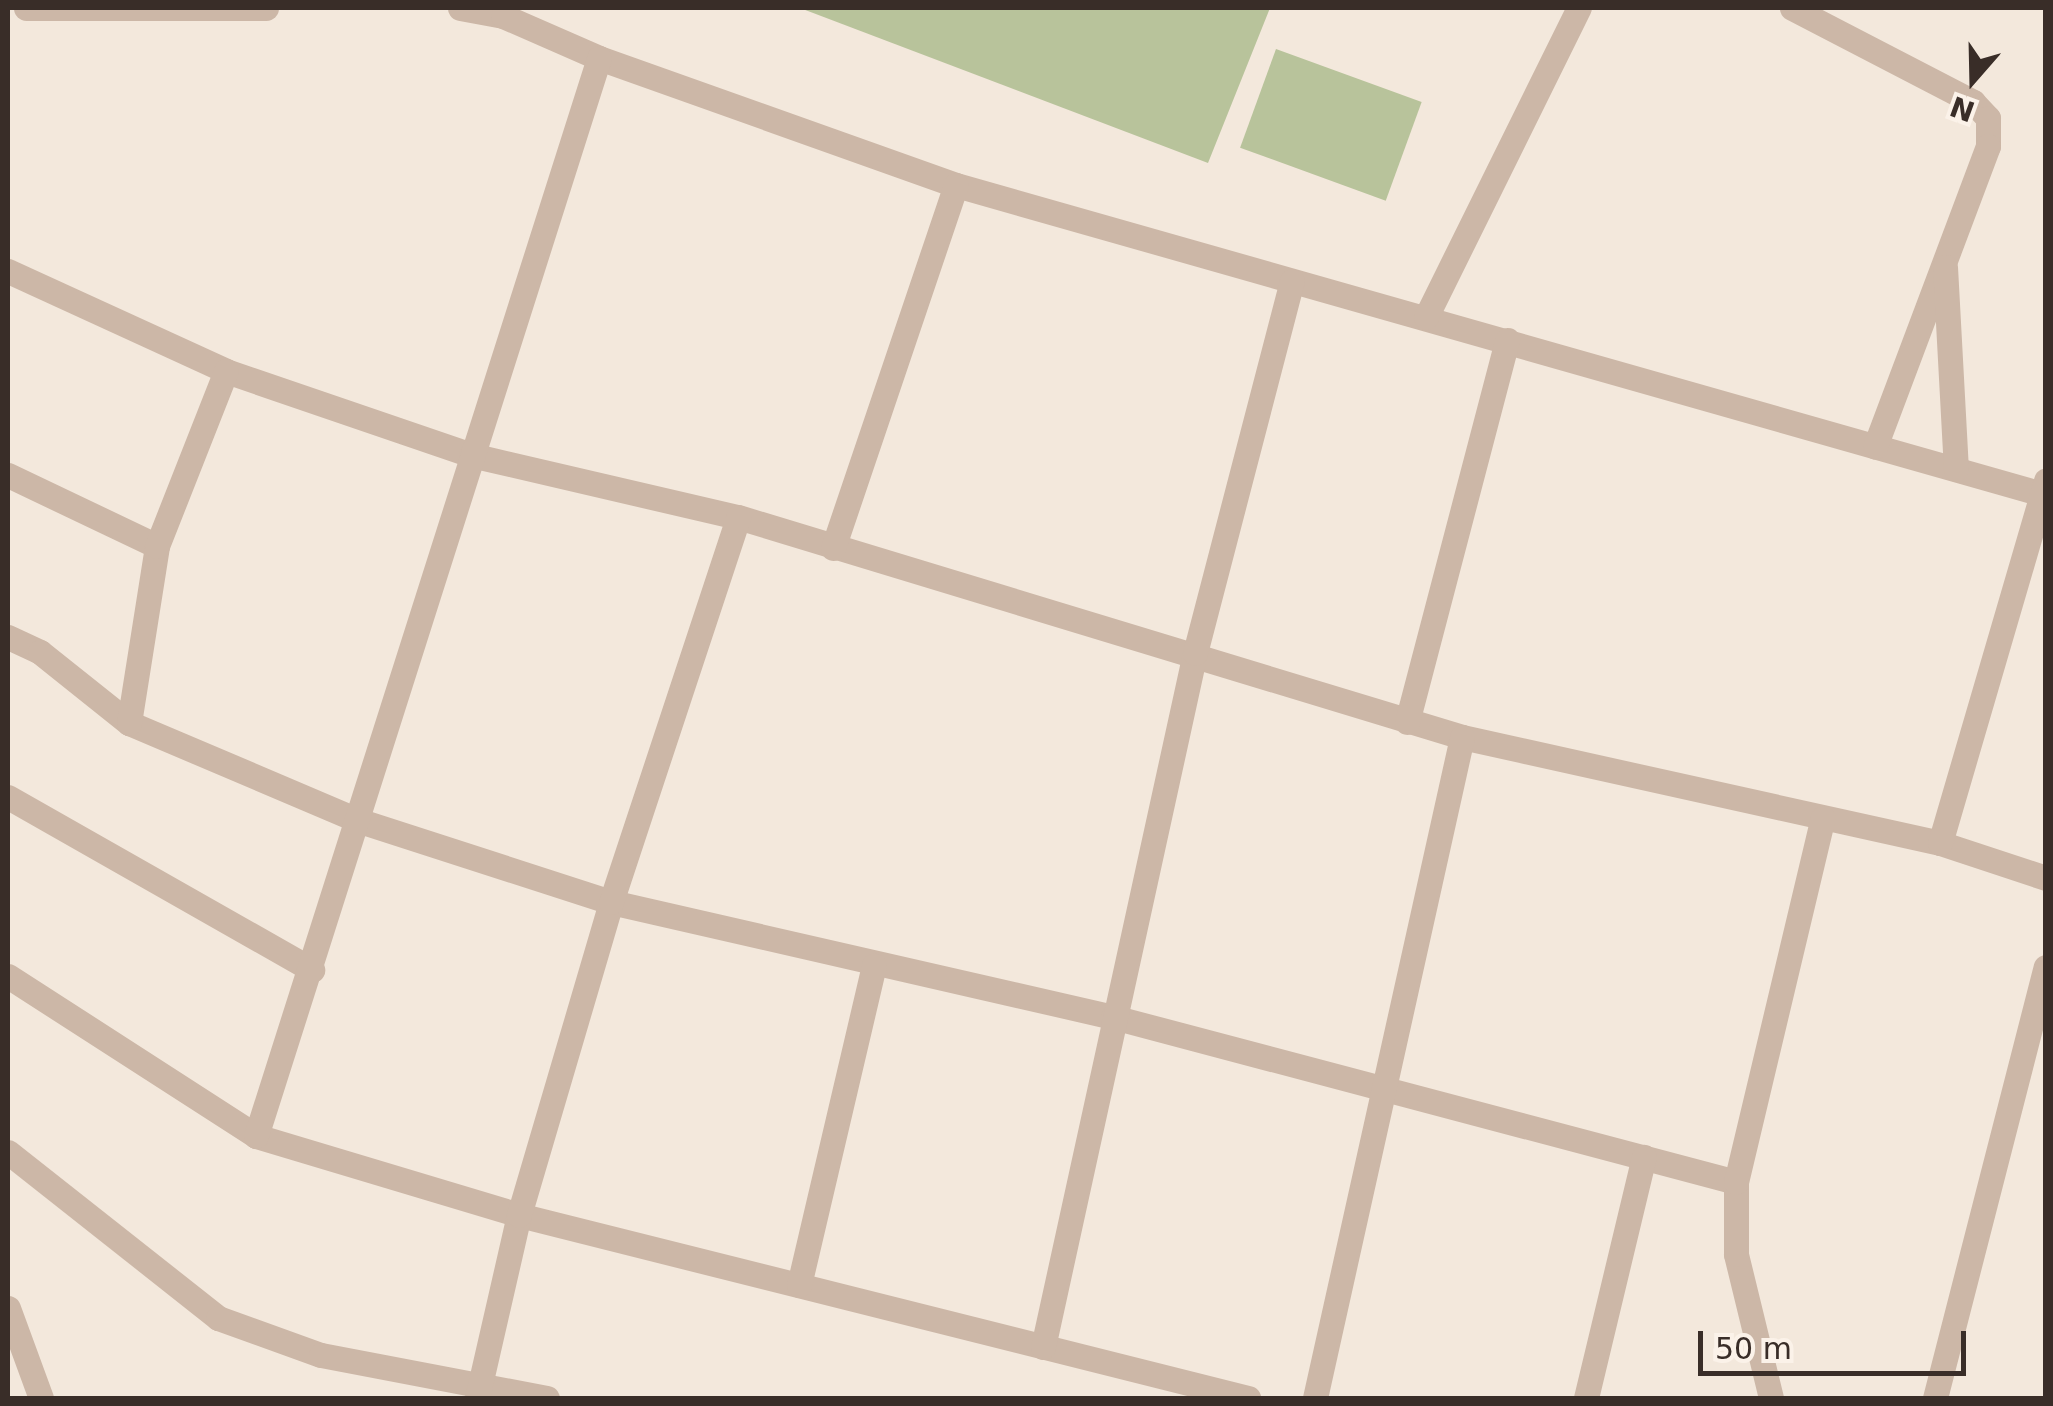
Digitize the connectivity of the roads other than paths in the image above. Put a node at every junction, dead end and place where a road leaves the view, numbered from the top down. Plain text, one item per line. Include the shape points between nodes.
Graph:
1 (26, 8) edge
2 (242, 8) edge
3 (266, 8) edge
4 (460, 8) edge
5 (1579, 8) edge
6 (1792, 8) edge
7 (600, 58) junction
8 (956, 185) junction
9 (1944, 257) junction
10 (8, 272) edge
11 (1292, 281) junction
12 (1426, 317) junction
13 (1507, 340) junction
14 (226, 371) junction
15 (1875, 446) junction
16 (471, 455) junction
17 (1956, 469) junction
18 (8, 475) edge
19 (2044, 490) edge
20 (738, 517) junction
21 (158, 546) junction
22 (833, 548) junction
23 (8, 637) edge
24 (1195, 653) junction
25 (129, 722) junction
26 (1407, 722) junction
27 (1462, 738) junction
28 (8, 797) edge
29 (1823, 818) junction
30 (357, 820) junction
31 (1940, 844) junction
32 (2046, 878) edge
33 (611, 902) junction
34 (874, 966) junction
35 (2046, 968) edge
36 (312, 970) junction
37 (8, 976) edge
38 (1114, 1017) junction
39 (1386, 1089) junction
40 (256, 1136) junction
41 (8, 1152) edge
42 (1644, 1158) junction
43 (1736, 1182) junction
44 (519, 1215) junction
45 (799, 1285) junction
46 (8, 1308) edge
47 (1044, 1347) junction
48 (478, 1390) edge
49 (42, 1398) edge
50 (548, 1398) edge
51 (1248, 1398) edge
52 (1315, 1398) edge
53 (1586, 1398) edge
54 (1770, 1398) edge
55 (1935, 1398) edge

1 - 2 street
2 - 3 street
4 - 7 street via 502,16
5 - 12 street
6 - 9 street via 1972,102 1988,118 1988,146
7 - 8 street
7 - 16 street
8 - 11 street
8 - 22 street
9 - 15 street
9 - 17 street
10 - 14 street
11 - 12 street
11 - 24 street
12 - 13 street
13 - 15 street
13 - 26 street
14 - 16 street
14 - 21 street
15 - 17 street
16 - 20 street
16 - 30 street
17 - 19 street
18 - 21 street
19 - 31 street
20 - 22 street
20 - 33 street
21 - 25 street
22 - 24 street
23 - 25 street via 40,652
24 - 26 street
24 - 38 street
25 - 30 street
26 - 27 street
27 - 29 street
27 - 39 street
28 - 36 street
29 - 31 street
29 - 43 street
30 - 33 street
30 - 36 street
31 - 32 street
33 - 34 street
33 - 44 street
34 - 38 street
34 - 45 street
35 - 55 street
36 - 40 street
37 - 40 street
38 - 39 street
38 - 47 street
39 - 42 street
39 - 52 street
40 - 44 street
41 - 48 street via 218,1318 321,1354
42 - 43 street
42 - 53 street
43 - 54 street via 1736,1254
44 - 45 street
44 - 48 street
45 - 47 street
46 - 49 street
47 - 51 street
48 - 50 street

